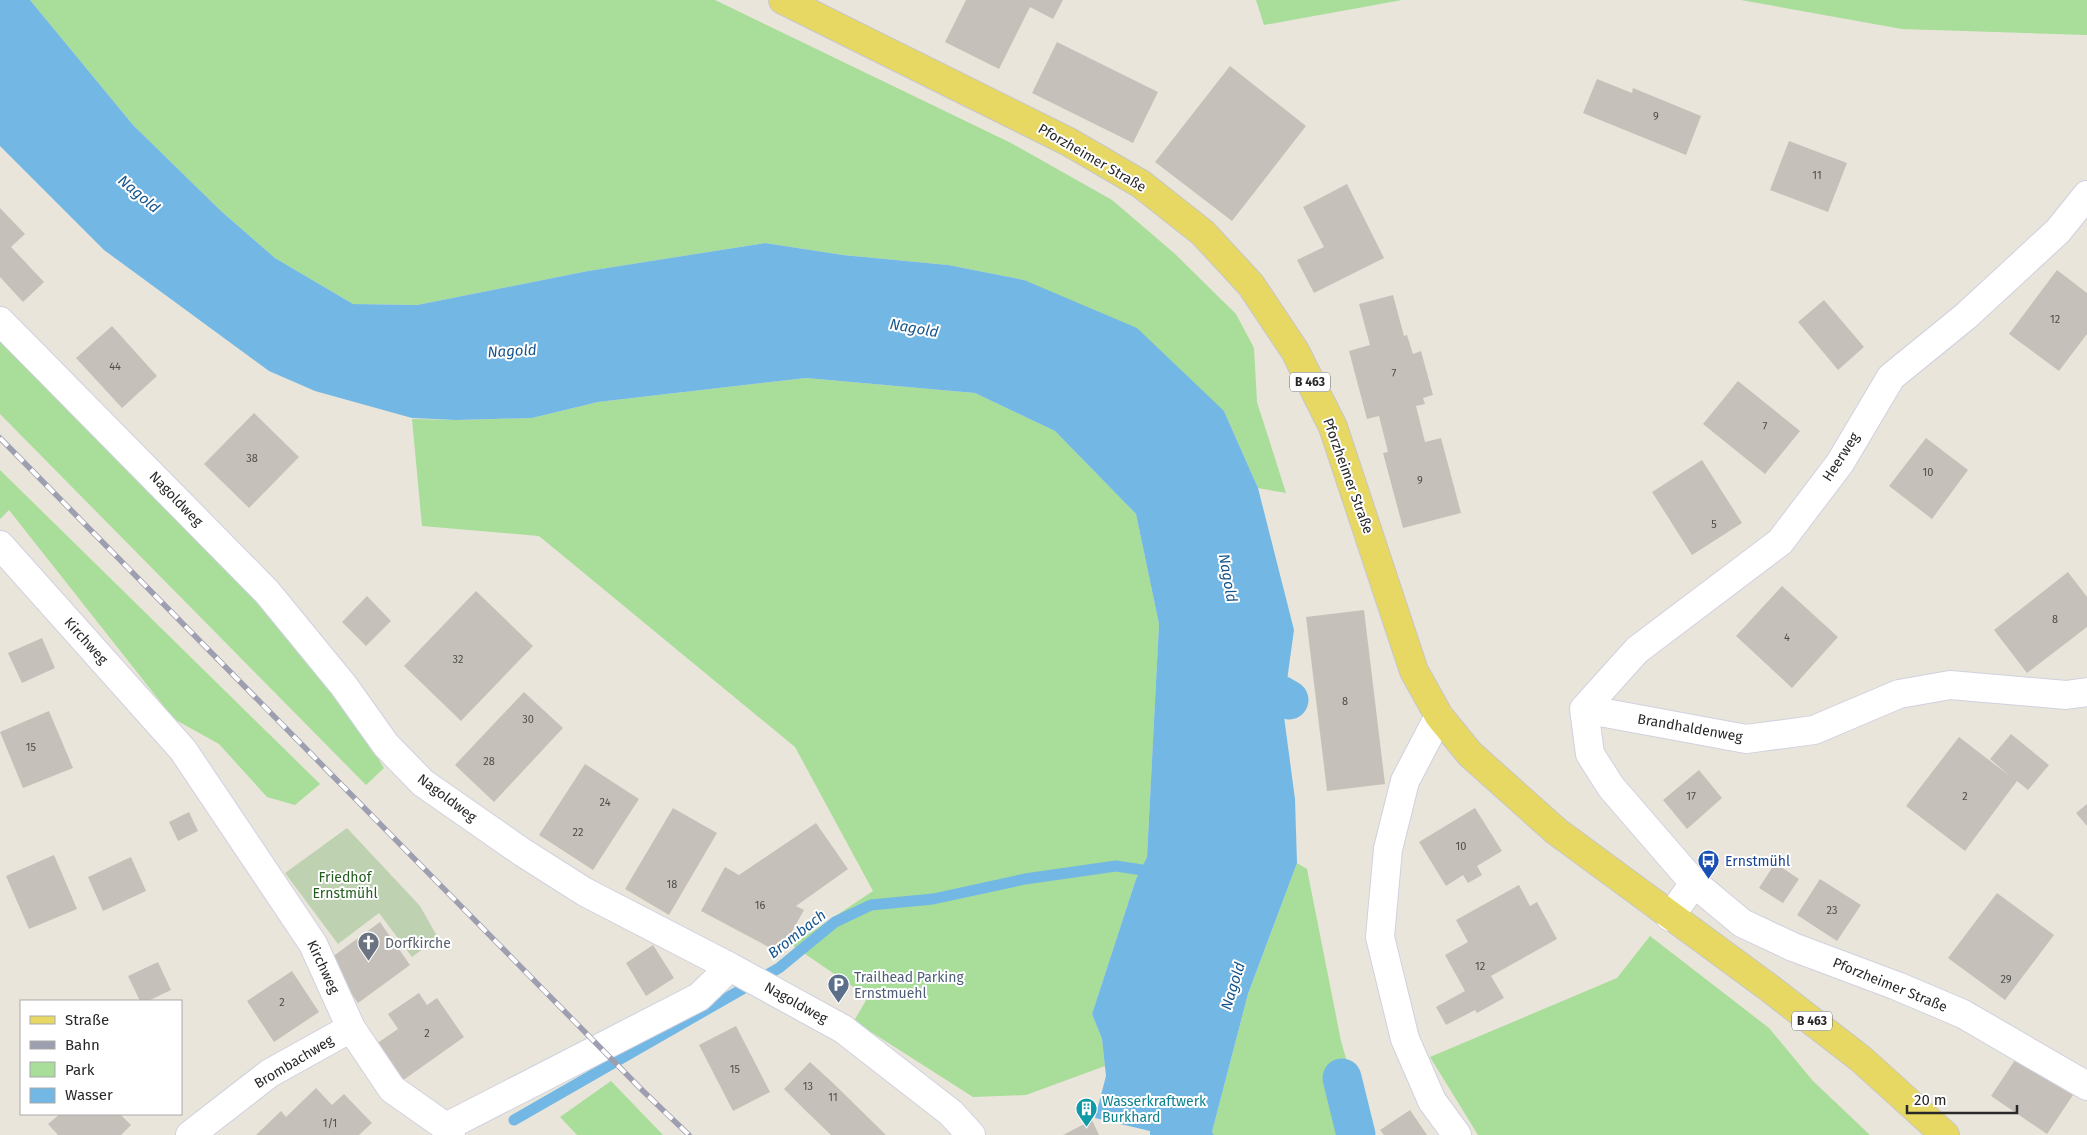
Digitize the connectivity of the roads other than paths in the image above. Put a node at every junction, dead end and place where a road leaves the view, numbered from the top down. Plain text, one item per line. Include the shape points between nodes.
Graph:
1 (783, 0) edge
2 (2087, 195) edge
3 (0, 321) edge
4 (0, 545) edge
5 (2087, 692) edge
6 (1584, 709) junction
7 (1439, 716) junction
8 (1694, 883) junction
9 (1670, 917) junction
10 (735, 969) junction
11 (351, 1028) junction
12 (2087, 1086) edge
13 (448, 1131) edge
14 (190, 1135) edge
15 (971, 1135) edge
16 (1457, 1135) edge
17 (1945, 1135) edge

1 - 7 main road, Pforzheimer Straße / B 463 via 1069,142 1141,184 1203,233 1251,285 1295,351 1333,427 1414,670
2 - 6 street, Heerweg via 2058,231 1966,316 1891,377 1840,463 1780,542 1636,650
3 - 10 street, Nagoldweg via 267,592 344,686 386,745 423,783 585,892
4 - 11 street, Kirchweg via 183,750 313,944
5 - 6 street, Brandhaldenweg via 2066,695 1950,685 1899,694 1814,730 1746,740
6 - 8 street, Pforzheimer Straße via 1590,754 1611,787
7 - 9 main road, Pforzheimer Straße / B 463 via 1470,754 1556,831
7 - 16 street via 1405,781 1388,849 1380,937 1404,1039 1432,1101
8 - 9 street
8 - 12 street, Pforzheimer Straße via 1742,923 1793,947 1962,1014
9 - 17 main road, Pforzheimer Straße / B 463 via 1861,1059
10 - 13 street, Kirchweg via 699,997 574,1059
10 - 15 street, Nagoldweg via 843,1029 951,1113
11 - 13 street, Kirchweg via 392,1088
11 - 14 street, Brombachweg via 270,1073

